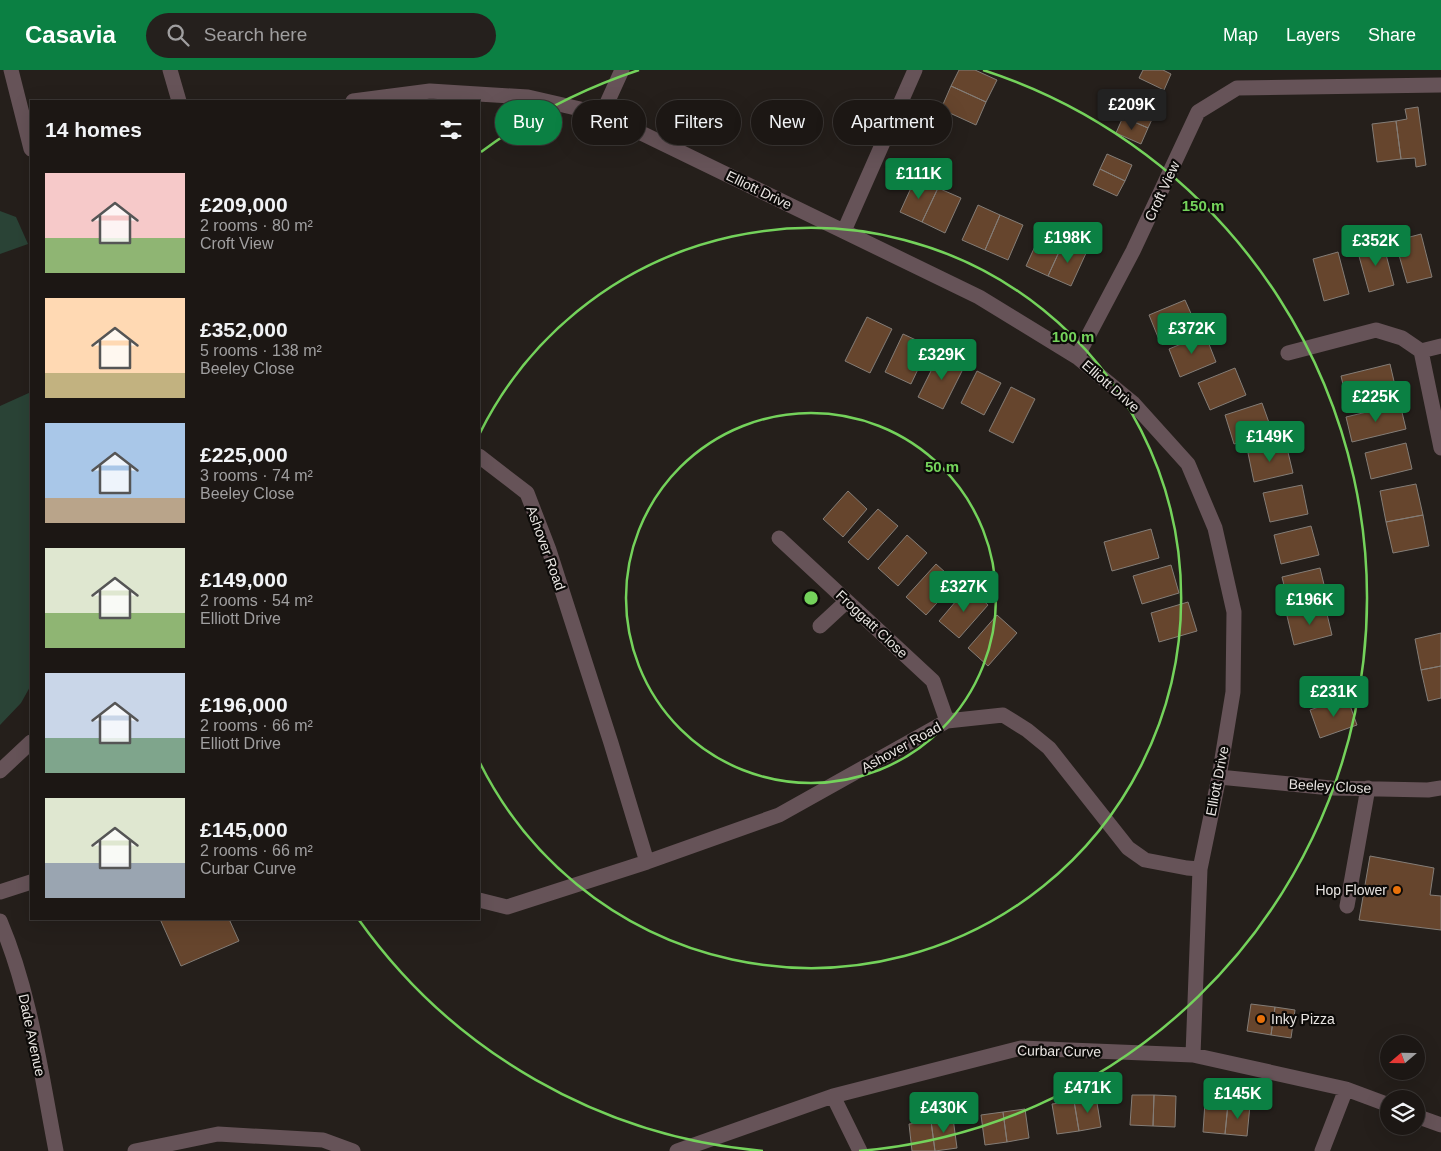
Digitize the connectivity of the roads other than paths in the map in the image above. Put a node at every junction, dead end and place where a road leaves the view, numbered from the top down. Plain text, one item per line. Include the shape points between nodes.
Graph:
1 (11, 70) edge
2 (170, 70) edge
3 (622, 70) edge
4 (914, 70) edge
5 (1441, 85) edge
6 (179, 100) edge
7 (360, 100) edge
8 (608, 100) edge
9 (572, 107) edge
10 (646, 135) edge
11 (30, 145) edge
12 (844, 231) junction
13 (1441, 346) edge
14 (1421, 351) junction
15 (1288, 353) dead end
16 (1077, 357) junction
17 (1441, 448) edge
18 (480, 457) edge
19 (779, 538) dead end
20 (847, 601) junction
21 (820, 626) dead end
22 (947, 721) junction
23 (30, 743) edge
24 (0, 771) edge
25 (1219, 776) junction
26 (1368, 788) junction
27 (1441, 788) edge
28 (647, 862) junction
29 (1200, 869) junction
30 (30, 882) edge
31 (0, 892) edge
32 (480, 900) edge
33 (1346, 906) dead end
34 (0, 921) edge
35 (1194, 1055) junction
36 (1346, 1089) junction
37 (833, 1096) junction
38 (1380, 1102) edge
39 (1425, 1119) edge
40 (1441, 1125) edge
41 (56, 1151) edge
42 (135, 1151) edge
43 (353, 1151) edge
44 (677, 1151) edge
45 (860, 1151) edge
46 (1322, 1151) edge

1 - 11 street
2 - 6 street
3 - 8 street
4 - 12 street
5 - 16 street, Croft View via 1237,88 1198,112 1133,251
7 - 9 street, Elliott Drive via 430,90 528,97
10 - 12 street, Elliott Drive
12 - 16 street, Elliott Drive via 979,297
13 - 14 street
14 - 15 street via 1402,338 1376,330
14 - 17 street
16 - 25 street, Elliott Drive via 1134,403 1188,464 1215,528 1234,612 1232,692
18 - 28 street, Ashover Road via 526,493 548,550
19 - 20 street, Froggatt Close
20 - 21 street
20 - 22 street, Froggatt Close via 933,681
22 - 28 street, Ashover Road via 779,815
22 - 29 street, Ashover Road via 1003,714 1049,748 1128,848 1145,860
23 - 24 street
25 - 26 street, Beeley Close via 1331,788
25 - 29 street, Elliott Drive
26 - 27 street, Beeley Close
26 - 33 street
28 - 32 street, Ashover Road via 507,907
29 - 35 street, Elliott Drive
30 - 31 street
34 - 41 street, Dade Avenue via 29,1010
35 - 36 street, Curbar Curve
35 - 37 street, Curbar Curve via 1021,1048
36 - 38 street, Curbar Curve
36 - 46 street
37 - 44 street, Curbar Curve
37 - 45 street
39 - 40 street
42 - 43 street via 218,1134 323,1140

